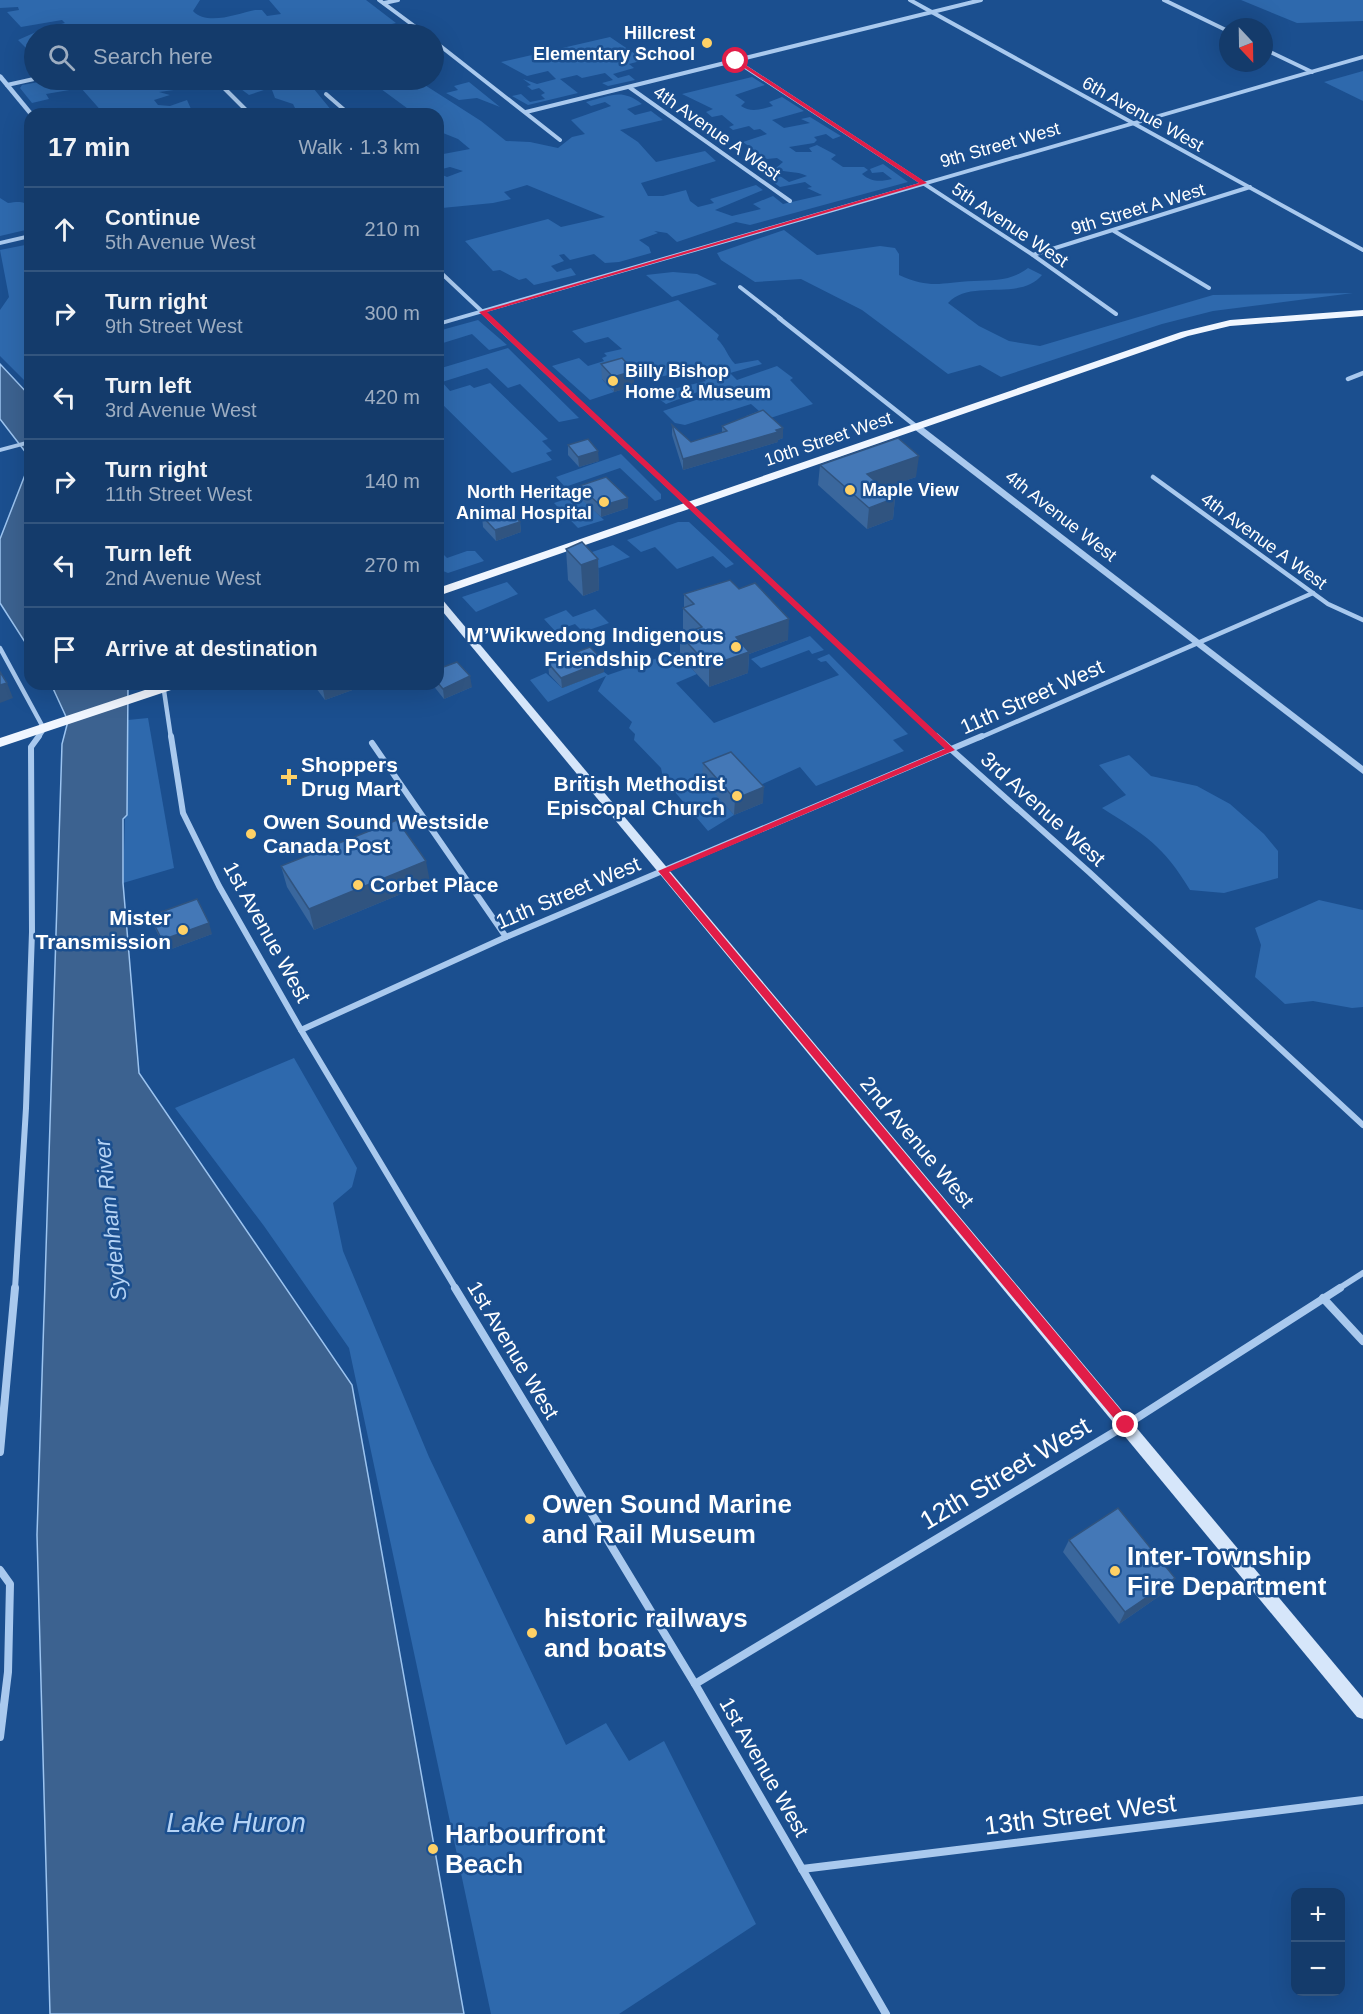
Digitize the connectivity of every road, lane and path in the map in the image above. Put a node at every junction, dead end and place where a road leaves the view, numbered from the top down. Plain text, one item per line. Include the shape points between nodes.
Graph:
1 (379, 0) edge
2 (398, 0) edge
3 (910, 0) edge
4 (981, 0) edge
5 (1164, 0) edge
6 (384, 3) junction
7 (932, 12) junction
8 (411, 24) edge
9 (1219, 27) edge
10 (444, 49) edge
11 (1273, 53) edge
12 (1363, 57) edge
13 (736, 61) junction
14 (1312, 72) junction
15 (0, 76) edge
16 (24, 81) edge
17 (7, 85) junction
18 (629, 87) junction
19 (226, 90) edge
20 (327, 94) dead end
21 (26, 108) edge
22 (244, 108) edge
23 (342, 108) edge
24 (526, 112) junction
25 (1132, 123) junction
26 (560, 140) dead end
27 (924, 183) junction
28 (1250, 188) junction
29 (790, 201) dead end
30 (1114, 231) junction
31 (24, 237) edge
32 (0, 243) edge
33 (1363, 250) edge
34 (1033, 255) junction
35 (444, 276) edge
36 (740, 287) dead end
37 (1209, 288) dead end
38 (1363, 304) edge
39 (482, 312) junction
40 (1363, 313) edge
41 (1116, 314) dead end
42 (444, 322) edge
43 (1230, 323) junction
44 (1363, 373) edge
45 (1348, 379) dead end
46 (917, 427) junction
47 (24, 444) edge
48 (0, 450) edge
49 (1154, 477) dead end
50 (690, 506) junction
51 (444, 590) edge
52 (1313, 593) junction
53 (444, 607) edge
54 (1363, 620) edge
55 (1197, 642) junction
56 (0, 648) edge
57 (156, 690) edge
58 (169, 690) edge
59 (44, 729) junction
60 (0, 743) edge
61 (372, 743) dead end
62 (951, 750) junction
63 (1362, 768) edge
64 (663, 871) junction
65 (506, 937) junction
66 (301, 1030) junction
67 (1363, 1125) edge
68 (1363, 1273) edge
69 (1323, 1298) junction
70 (1363, 1341) edge
71 (1126, 1425) junction
72 (0, 1452) edge
73 (0, 1570) edge
74 (696, 1684) junction
75 (1363, 1711) edge
76 (0, 1737) edge
77 (1363, 1800) edge
78 (802, 1869) junction
79 (886, 2014) edge

1 - 6 street
2 - 6 street
3 - 7 street, 6th Avenue West
4 - 7 street
5 - 9 street
6 - 8 street
7 - 13 street
7 - 25 street, 6th Avenue West
10 - 24 street
11 - 14 street
12 - 14 street, 9th Street West
13 - 18 street
13 - 27 street, 5th Avenue West
14 - 25 street, 9th Street West
15 - 17 street
16 - 17 street
17 - 21 street
18 - 24 street
18 - 29 street, 4th Avenue A West
19 - 22 street
20 - 23 street
24 - 26 street
25 - 27 street, 9th Street West
25 - 28 street, 6th Avenue West
27 - 34 street, 5th Avenue West
27 - 39 street, 9th Street West
28 - 30 street, 9th Street A West
28 - 33 street, 6th Avenue West
30 - 34 street, 9th Street A West
30 - 37 street
31 - 32 street
34 - 41 street, 5th Avenue West
35 - 39 street, 3rd Avenue West
36 - 46 street, 4th Avenue West
38 - 43 main road, 10th Street West via 1275,311
39 - 42 street, 9th Street West
39 - 50 street, 3rd Avenue West
40 - 43 main road, 10th Street West
43 - 46 main road, 10th Street West via 1185,334
44 - 45 street
46 - 50 main road, 10th Street West
46 - 55 street, 4th Avenue West
47 - 48 street
49 - 52 street, 4th Avenue A West
50 - 51 main road, 10th Street West
50 - 62 street, 3rd Avenue West
52 - 54 street, 4th Avenue A West via 1346,615
52 - 55 street, 11th Street West
53 - 64 main road, 2nd Avenue West
55 - 62 street, 11th Street West
55 - 63 street, 4th Avenue West
56 - 59 street
57 - 59 main road
58 - 66 street, 1st Avenue West via 183,813 219,886
59 - 60 main road
59 - 72 street via 31,747 32,932 27,1085 15,1294
61 - 65 street
62 - 64 street, 11th Street West
62 - 67 street, 3rd Avenue West
64 - 65 street, 11th Street West
64 - 71 main road, 2nd Avenue West
65 - 66 street, 11th Street West
66 - 74 street, 1st Avenue West
68 - 69 street, 12th Street West
69 - 70 street
69 - 71 street, 12th Street West
71 - 74 street, 12th Street West
71 - 75 main road, 2nd Avenue West
73 - 76 street via 10,1584 8,1672
74 - 78 street, 1st Avenue West
77 - 78 street, 13th Street West
78 - 79 street, 1st Avenue West

